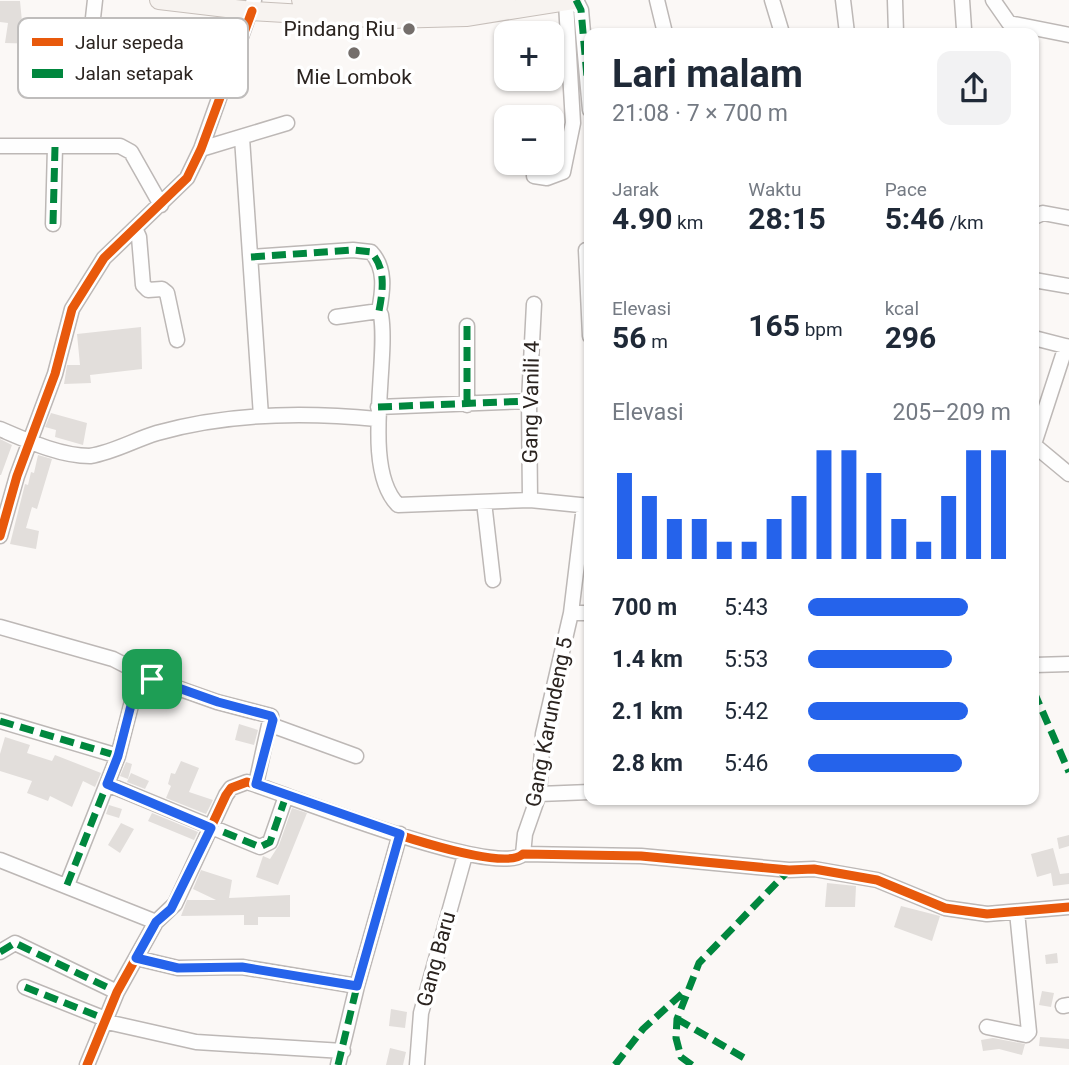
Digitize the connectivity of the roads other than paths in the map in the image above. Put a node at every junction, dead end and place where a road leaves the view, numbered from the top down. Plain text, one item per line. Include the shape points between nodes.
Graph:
1 (94, 0) edge
2 (159, 0) edge
3 (302, 0) edge
4 (506, 0) edge
5 (657, 0) edge
6 (772, 0) edge
7 (843, 0) edge
8 (895, 0) edge
9 (962, 0) edge
10 (993, 0) edge
11 (571, 1) edge
12 (253, 5) edge
13 (465, 10) junction
14 (92, 18) edge
15 (665, 28) edge
16 (780, 28) edge
17 (846, 28) edge
18 (896, 28) edge
19 (964, 28) edge
20 (1034, 28) edge
21 (1039, 29) edge
22 (1069, 35) edge
23 (584, 43) edge
24 (219, 98) edge
25 (287, 123) dead end
26 (242, 138) junction
27 (0, 146) edge
28 (55, 147) junction
29 (201, 149) junction
30 (534, 176) dead end
31 (161, 205) junction
32 (1039, 215) edge
33 (1069, 218) edge
34 (53, 224) dead end
35 (135, 228) junction
36 (251, 257) junction
37 (1039, 281) edge
38 (1069, 286) edge
39 (534, 304) dead end
40 (379, 311) junction
41 (335, 317) dead end
42 (467, 326) dead end
43 (1039, 339) edge
44 (177, 340) dead end
45 (1068, 346) edge
46 (529, 401) junction
47 (467, 405) junction
48 (378, 413) junction
49 (261, 416) junction
50 (0, 429) edge
51 (1039, 430) edge
52 (29, 441) junction
53 (1039, 448) edge
54 (1069, 474) edge
55 (530, 499) junction
56 (484, 502) junction
57 (584, 506) edge
58 (584, 526) edge
59 (0, 536) edge
60 (493, 580) dead end
61 (571, 612) junction
62 (584, 613) edge
63 (0, 627) edge
64 (1039, 664) edge
65 (1069, 664) edge
66 (139, 674) junction
67 (0, 721) edge
68 (271, 725) junction
69 (118, 756) junction
70 (356, 756) dead end
71 (107, 784) junction
72 (256, 784) junction
73 (584, 792) edge
74 (539, 794) junction
75 (286, 796) junction
76 (211, 828) junction
77 (400, 834) junction
78 (523, 854) junction
79 (466, 855) junction
80 (0, 860) edge
81 (67, 885) junction
82 (1069, 907) edge
83 (1017, 912) junction
84 (156, 922) junction
85 (0, 952) edge
86 (136, 958) junction
87 (357, 986) junction
88 (24, 987) dead end
89 (117, 992) junction
90 (107, 1021) junction
91 (988, 1027) dead end
92 (341, 1058) edge
93 (87, 1065) edge
94 (417, 1065) edge

1 - 14 street
2 - 12 main road
3 - 13 main road
4 - 13 main road
5 - 15 street
6 - 16 street
7 - 17 street
8 - 18 street
9 - 19 street
10 - 20 street via 1009,23
11 - 13 main road
11 - 23 street via 581,10
11 - 30 street via 572,138 563,172 547,178
12 - 13 main road via 389,19
21 - 22 street
24 - 29 street
25 - 26 street
26 - 29 street
26 - 36 street
27 - 28 street
28 - 31 street via 120,146 131,152
28 - 34 street
29 - 31 street via 187,177
31 - 35 street
32 - 33 street
35 - 44 street via 144,285 167,293
35 - 52 street via 104,258 72,309 55,374
36 - 40 street via 371,252 380,262 383,291
36 - 49 street
37 - 38 street
39 - 46 street, Gang Vanili 4
40 - 41 street
40 - 48 street via 383,321
42 - 47 street
43 - 45 street
45 - 51 street
46 - 47 street
46 - 55 street, Gang Vanili 4
47 - 48 street
48 - 49 street
48 - 56 street via 385,483 388,496 398,505
49 - 52 street via 156,433 90,456
50 - 52 street
52 - 59 street
53 - 54 street
55 - 56 street
55 - 57 street
56 - 60 street
58 - 61 street, Gang Karundeng 5
61 - 62 street
61 - 74 street, Gang Karundeng 5 via 543,734
63 - 66 street via 113,659
64 - 65 street
66 - 68 street via 270,715
66 - 69 street
67 - 69 street
68 - 70 street
68 - 72 street
69 - 71 street
71 - 76 street
71 - 81 street
72 - 75 street
72 - 76 street via 240,782 231,788
73 - 74 street
74 - 78 street, Gang Karundeng 5
75 - 76 street via 270,842 264,846
75 - 77 street
76 - 84 street via 171,909
77 - 79 street
77 - 87 street
78 - 79 street via 513,860
78 - 83 street via 641,856 814,869 877,880 945,908 987,914
79 - 94 street, Gang Baru via 421,1013
80 - 81 street
81 - 84 street
82 - 83 street
83 - 91 street via 1029,1032
84 - 86 street
85 - 89 street via 15,943
86 - 87 street via 178,968 242,967
86 - 89 street
87 - 92 street
88 - 90 street
89 - 90 street
90 - 92 street via 196,1042
90 - 93 street

